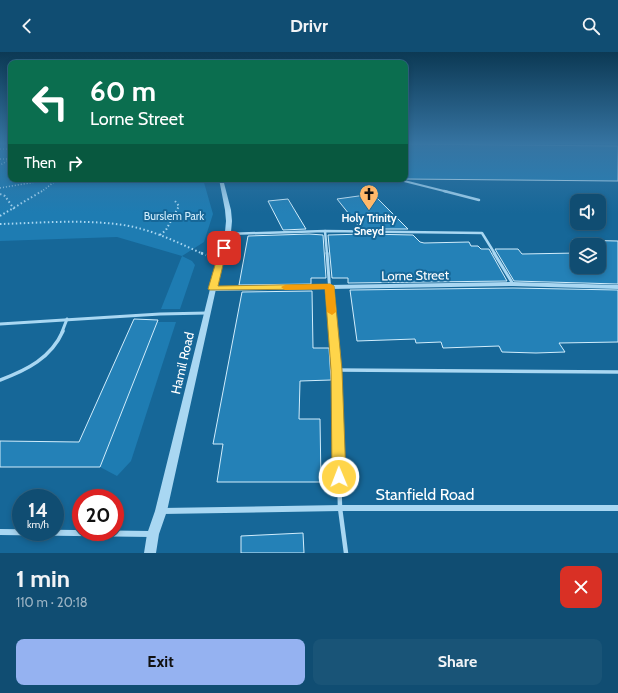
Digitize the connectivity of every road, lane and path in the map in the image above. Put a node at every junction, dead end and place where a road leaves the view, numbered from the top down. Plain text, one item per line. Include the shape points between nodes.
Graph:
1 (35, 182) edge
2 (54, 182) edge
3 (222, 182) edge
4 (408, 182) edge
5 (0, 188) edge
6 (0, 194) edge
7 (479, 200) dead end
8 (174, 201) dead end
9 (14, 209) junction
10 (0, 216) edge
11 (0, 224) edge
12 (325, 231) junction
13 (227, 234) junction
14 (160, 235) junction
15 (220, 260) junction
16 (513, 284) junction
17 (330, 286) junction
18 (618, 287) edge
19 (213, 289) junction
20 (207, 313) junction
21 (67, 320) junction
22 (0, 324) edge
23 (336, 370) junction
24 (618, 372) edge
25 (0, 380) edge
26 (340, 508) junction
27 (618, 508) edge
28 (161, 511) junction
29 (0, 532) edge
30 (153, 534) junction
31 (150, 553) edge
32 (346, 553) edge

1 - 5 path
2 - 9 path
3 - 13 street, Hamil Road via 230,221
4 - 7 lane
6 - 9 path via 5,196
8 - 14 path via 179,206 166,230
9 - 10 path
11 - 14 path via 76,223 123,226
12 - 13 lane
12 - 16 lane via 482,233
12 - 17 lane
13 - 15 street, Hamil Road
14 - 15 path
15 - 19 street, Hamil Road
16 - 17 street, Lorne Street
16 - 18 street, Lorne Street
17 - 19 street, Lorne Street
17 - 23 lane
19 - 20 street, Hamil Road
20 - 21 lane
20 - 28 street, Hamil Road
21 - 22 lane
21 - 25 lane via 56,343 45,357
23 - 24 lane
23 - 26 lane
26 - 27 street, Stanfield Road
26 - 28 street, Stanfield Road
26 - 32 lane
28 - 30 street, Hamil Road
29 - 30 street
30 - 31 street, Hamil Road

